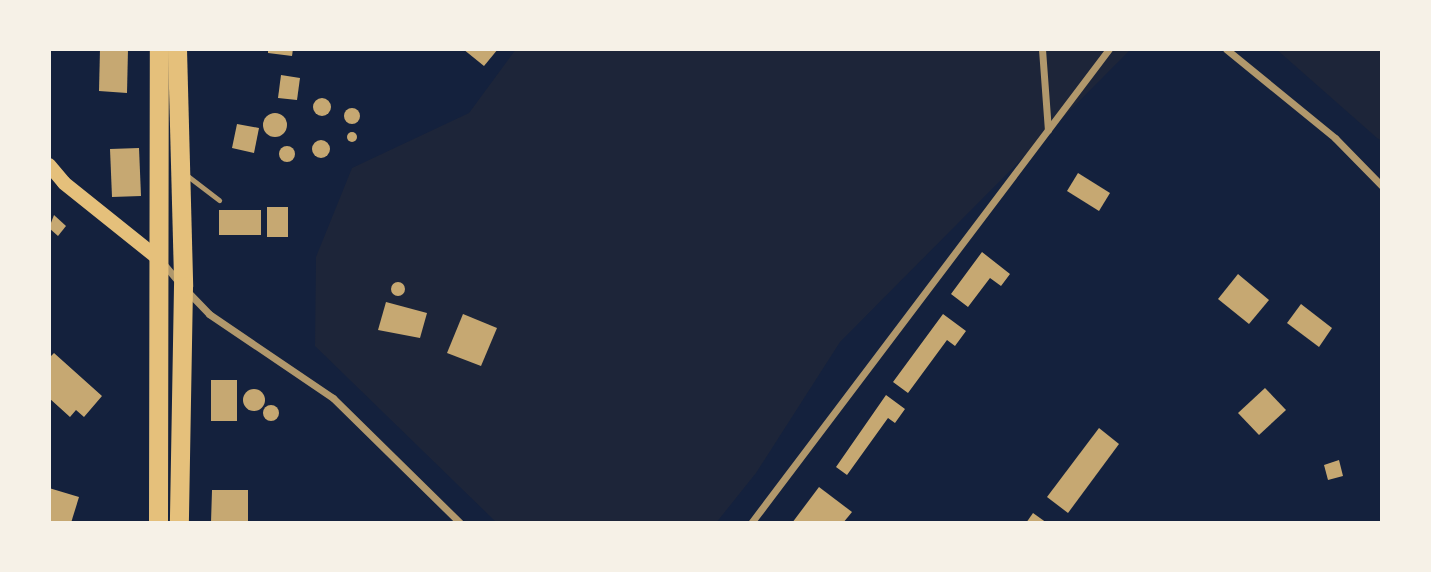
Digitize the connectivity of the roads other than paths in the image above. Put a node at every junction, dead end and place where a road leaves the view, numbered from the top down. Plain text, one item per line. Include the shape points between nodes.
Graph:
1 (159, 49) edge
2 (177, 49) edge
3 (1042, 49) edge
4 (1109, 49) edge
5 (1226, 49) edge
6 (1048, 131) junction
7 (159, 159) junction
8 (49, 165) edge
9 (178, 168) junction
10 (1382, 186) edge
11 (219, 200) dead end
12 (159, 259) junction
13 (183, 286) junction
14 (158, 523) edge
15 (179, 523) edge
16 (460, 523) edge
17 (751, 523) edge

1 - 7 highway
2 - 9 highway
3 - 6 street
4 - 6 street
5 - 10 street via 1335,138
6 - 17 street
7 - 9 lane
7 - 12 highway
8 - 12 main road via 64,183
9 - 11 lane
9 - 13 highway
12 - 13 street
12 - 14 highway
13 - 15 highway
13 - 16 street via 209,314 332,398

